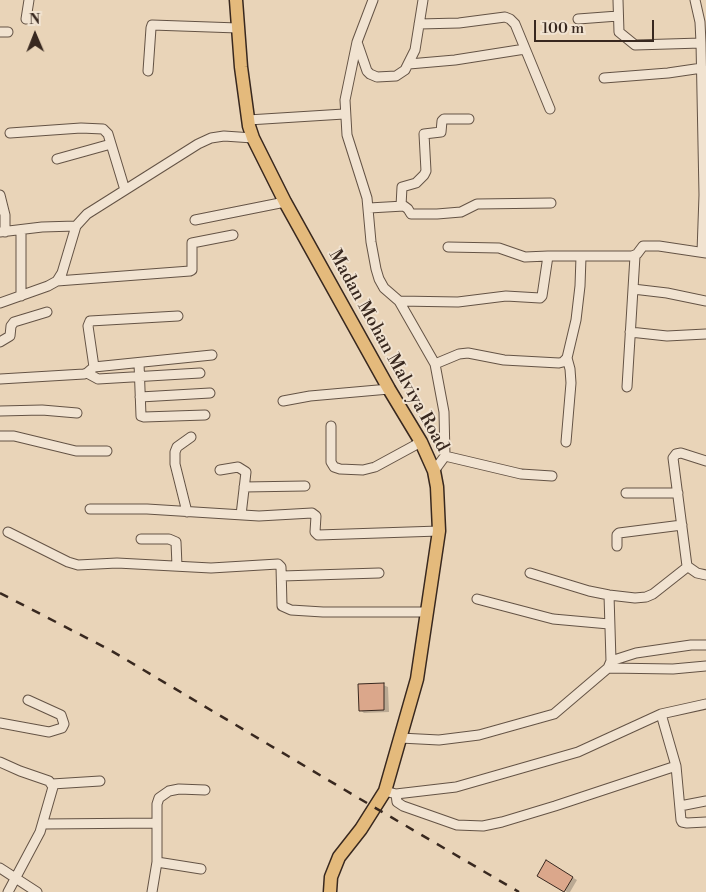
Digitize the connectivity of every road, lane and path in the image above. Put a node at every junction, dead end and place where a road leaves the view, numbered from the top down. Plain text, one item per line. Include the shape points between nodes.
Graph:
1 (29, 0) edge
2 (236, 0) edge
3 (373, 0) edge
4 (423, 0) edge
5 (618, 0) edge
6 (695, 0) edge
7 (618, 16) junction
8 (26, 19) dead end
9 (578, 20) dead end
10 (419, 24) junction
11 (238, 28) junction
12 (357, 42) junction
13 (702, 42) junction
14 (525, 49) junction
15 (409, 64) junction
16 (702, 68) junction
17 (148, 72) dead end
18 (604, 78) dead end
19 (550, 109) dead end
20 (344, 114) junction
21 (469, 119) dead end
22 (248, 120) junction
23 (10, 133) dead end
24 (253, 138) junction
25 (111, 144) junction
26 (57, 159) dead end
27 (125, 190) junction
28 (0, 195) edge
29 (285, 202) junction
30 (551, 203) dead end
31 (401, 206) junction
32 (369, 208) junction
33 (196, 220) dead end
34 (76, 226) junction
35 (21, 230) junction
36 (2, 232) edge
37 (233, 235) dead end
38 (448, 247) dead end
39 (704, 253) edge
40 (548, 256) junction
41 (635, 256) junction
42 (581, 257) junction
43 (57, 280) junction
44 (633, 290) junction
45 (21, 296) junction
46 (399, 301) junction
47 (706, 301) edge
48 (0, 303) edge
49 (47, 312) dead end
50 (178, 316) dead end
51 (630, 332) junction
52 (706, 334) edge
53 (0, 342) edge
54 (212, 356) dead end
55 (566, 358) junction
56 (140, 363) junction
57 (435, 364) junction
58 (91, 370) junction
59 (200, 373) dead end
60 (140, 376) junction
61 (0, 379) edge
62 (627, 387) dead end
63 (389, 389) junction
64 (210, 393) dead end
65 (140, 397) junction
66 (283, 401) dead end
67 (0, 411) edge
68 (77, 413) dead end
69 (205, 416) dead end
70 (331, 426) dead end
71 (0, 436) edge
72 (191, 437) dead end
73 (421, 442) junction
74 (566, 442) dead end
75 (107, 451) dead end
76 (445, 456) junction
77 (706, 461) edge
78 (220, 470) dead end
79 (434, 470) junction
80 (552, 476) dead end
81 (305, 486) dead end
82 (244, 487) junction
83 (678, 493) junction
84 (626, 494) dead end
85 (90, 509) dead end
86 (187, 512) junction
87 (241, 515) junction
88 (682, 525) junction
89 (440, 531) junction
90 (8, 532) dead end
91 (141, 539) dead end
92 (616, 546) dead end
93 (177, 566) junction
94 (687, 566) junction
95 (379, 573) dead end
96 (530, 573) dead end
97 (706, 575) edge
98 (282, 576) junction
99 (609, 595) junction
100 (477, 598) dead end
101 (427, 612) junction
102 (609, 624) junction
103 (706, 645) edge
104 (609, 665) junction
105 (706, 666) edge
106 (28, 700) dead end
107 (706, 704) edge
108 (661, 714) junction
109 (0, 723) edge
110 (400, 738) junction
111 (0, 762) edge
112 (676, 766) junction
113 (100, 781) dead end
114 (52, 784) junction
115 (205, 790) dead end
116 (390, 792) junction
117 (706, 801) edge
118 (680, 806) junction
119 (706, 822) edge
120 (157, 823) junction
121 (43, 824) junction
122 (157, 862) junction
123 (0, 868) edge
124 (201, 869) dead end
125 (16, 878) junction
126 (8, 892) edge
127 (37, 892) edge
128 (152, 892) edge
129 (330, 892) edge

1 - 8 street
2 - 11 highway, Madan Mohan Malviya Road
3 - 12 street
4 - 10 street
5 - 7 street
6 - 13 street
7 - 9 street
7 - 13 street via 619,32 635,45
10 - 14 street via 505,17 516,24
10 - 15 street
11 - 17 street via 152,25
11 - 22 highway, Madan Mohan Malviya Road
12 - 15 street via 367,71 377,77 396,76
12 - 20 street
13 - 16 street
14 - 15 street
14 - 19 street
16 - 18 street
16 - 39 street
20 - 22 street
20 - 32 street
21 - 31 street via 444,120 441,132 424,134 426,172 416,183 402,187
22 - 24 highway, Madan Mohan Malviya Road
23 - 25 street via 103,129
24 - 27 street via 211,138
24 - 29 highway, Madan Mohan Malviya Road
25 - 26 street
25 - 27 street
27 - 34 street via 87,214
28 - 36 street via 5,215
29 - 33 street
29 - 63 highway, Madan Mohan Malviya Road
30 - 31 street via 478,204 461,212 437,214 411,214
31 - 32 street
32 - 46 street via 376,269 384,288
34 - 35 street
34 - 43 street
35 - 36 street
35 - 45 street
37 - 43 street via 192,243 190,271
38 - 40 street via 499,248 525,257
39 - 41 street via 666,246 643,246
40 - 42 street
40 - 46 street via 540,298 506,296 458,302
41 - 42 street
41 - 44 street
42 - 55 street via 576,320
43 - 45 street
44 - 47 street
44 - 51 street
45 - 48 street
46 - 57 street
49 - 53 street via 14,322 10,336
50 - 58 street via 90,321
51 - 52 street via 667,336
51 - 62 street
54 - 56 street
55 - 57 street via 559,363 504,360 468,353
55 - 74 street via 571,383
56 - 58 street
56 - 60 street
57 - 76 street via 444,412
58 - 60 street via 98,379
58 - 61 street
59 - 60 street
60 - 65 street
63 - 66 street
63 - 73 highway, Madan Mohan Malviya Road
64 - 65 street
65 - 69 street via 140,412 144,417
67 - 68 street
70 - 73 street via 331,462 340,469 375,467
71 - 75 street via 14,436 76,451
72 - 86 street via 174,452
73 - 79 highway, Madan Mohan Malviya Road
76 - 79 street
76 - 80 street via 521,474
77 - 83 street via 676,454 672,463
78 - 82 street via 242,468 246,472
79 - 89 highway, Madan Mohan Malviya Road
81 - 82 street
82 - 87 street
83 - 84 street
83 - 88 street
85 - 86 street
86 - 87 street
87 - 89 street via 312,513 316,516 315,532 318,535
88 - 92 street via 620,533
88 - 94 street
89 - 101 highway, Madan Mohan Malviya Road
90 - 93 street via 75,564
91 - 93 street via 176,542
93 - 98 street via 212,568 278,564
94 - 97 street
94 - 99 street via 646,598
95 - 98 street
96 - 99 street
98 - 101 street via 282,606 291,610
99 - 102 street
100 - 102 street via 553,619
101 - 110 highway, Madan Mohan Malviya Road via 417,679
102 - 104 street
103 - 104 street via 636,652
104 - 105 street via 673,669
104 - 110 street via 554,714 478,735 439,740
106 - 109 street via 61,715 62,728 49,732
107 - 108 street
108 - 112 street
108 - 116 street via 578,752 533,766 456,787
110 - 116 highway, Madan Mohan Malviya Road
111 - 114 street
112 - 116 street via 482,826 457,825 403,806
112 - 118 street
113 - 114 street
114 - 121 street
115 - 120 street via 179,789 162,795 157,804
116 - 129 highway, Madan Mohan Malviya Road via 339,857 331,877
117 - 118 street
118 - 119 street via 682,822
120 - 121 street
120 - 122 street
121 - 125 street
122 - 124 street
122 - 128 street
123 - 125 street
125 - 126 street
125 - 127 street

